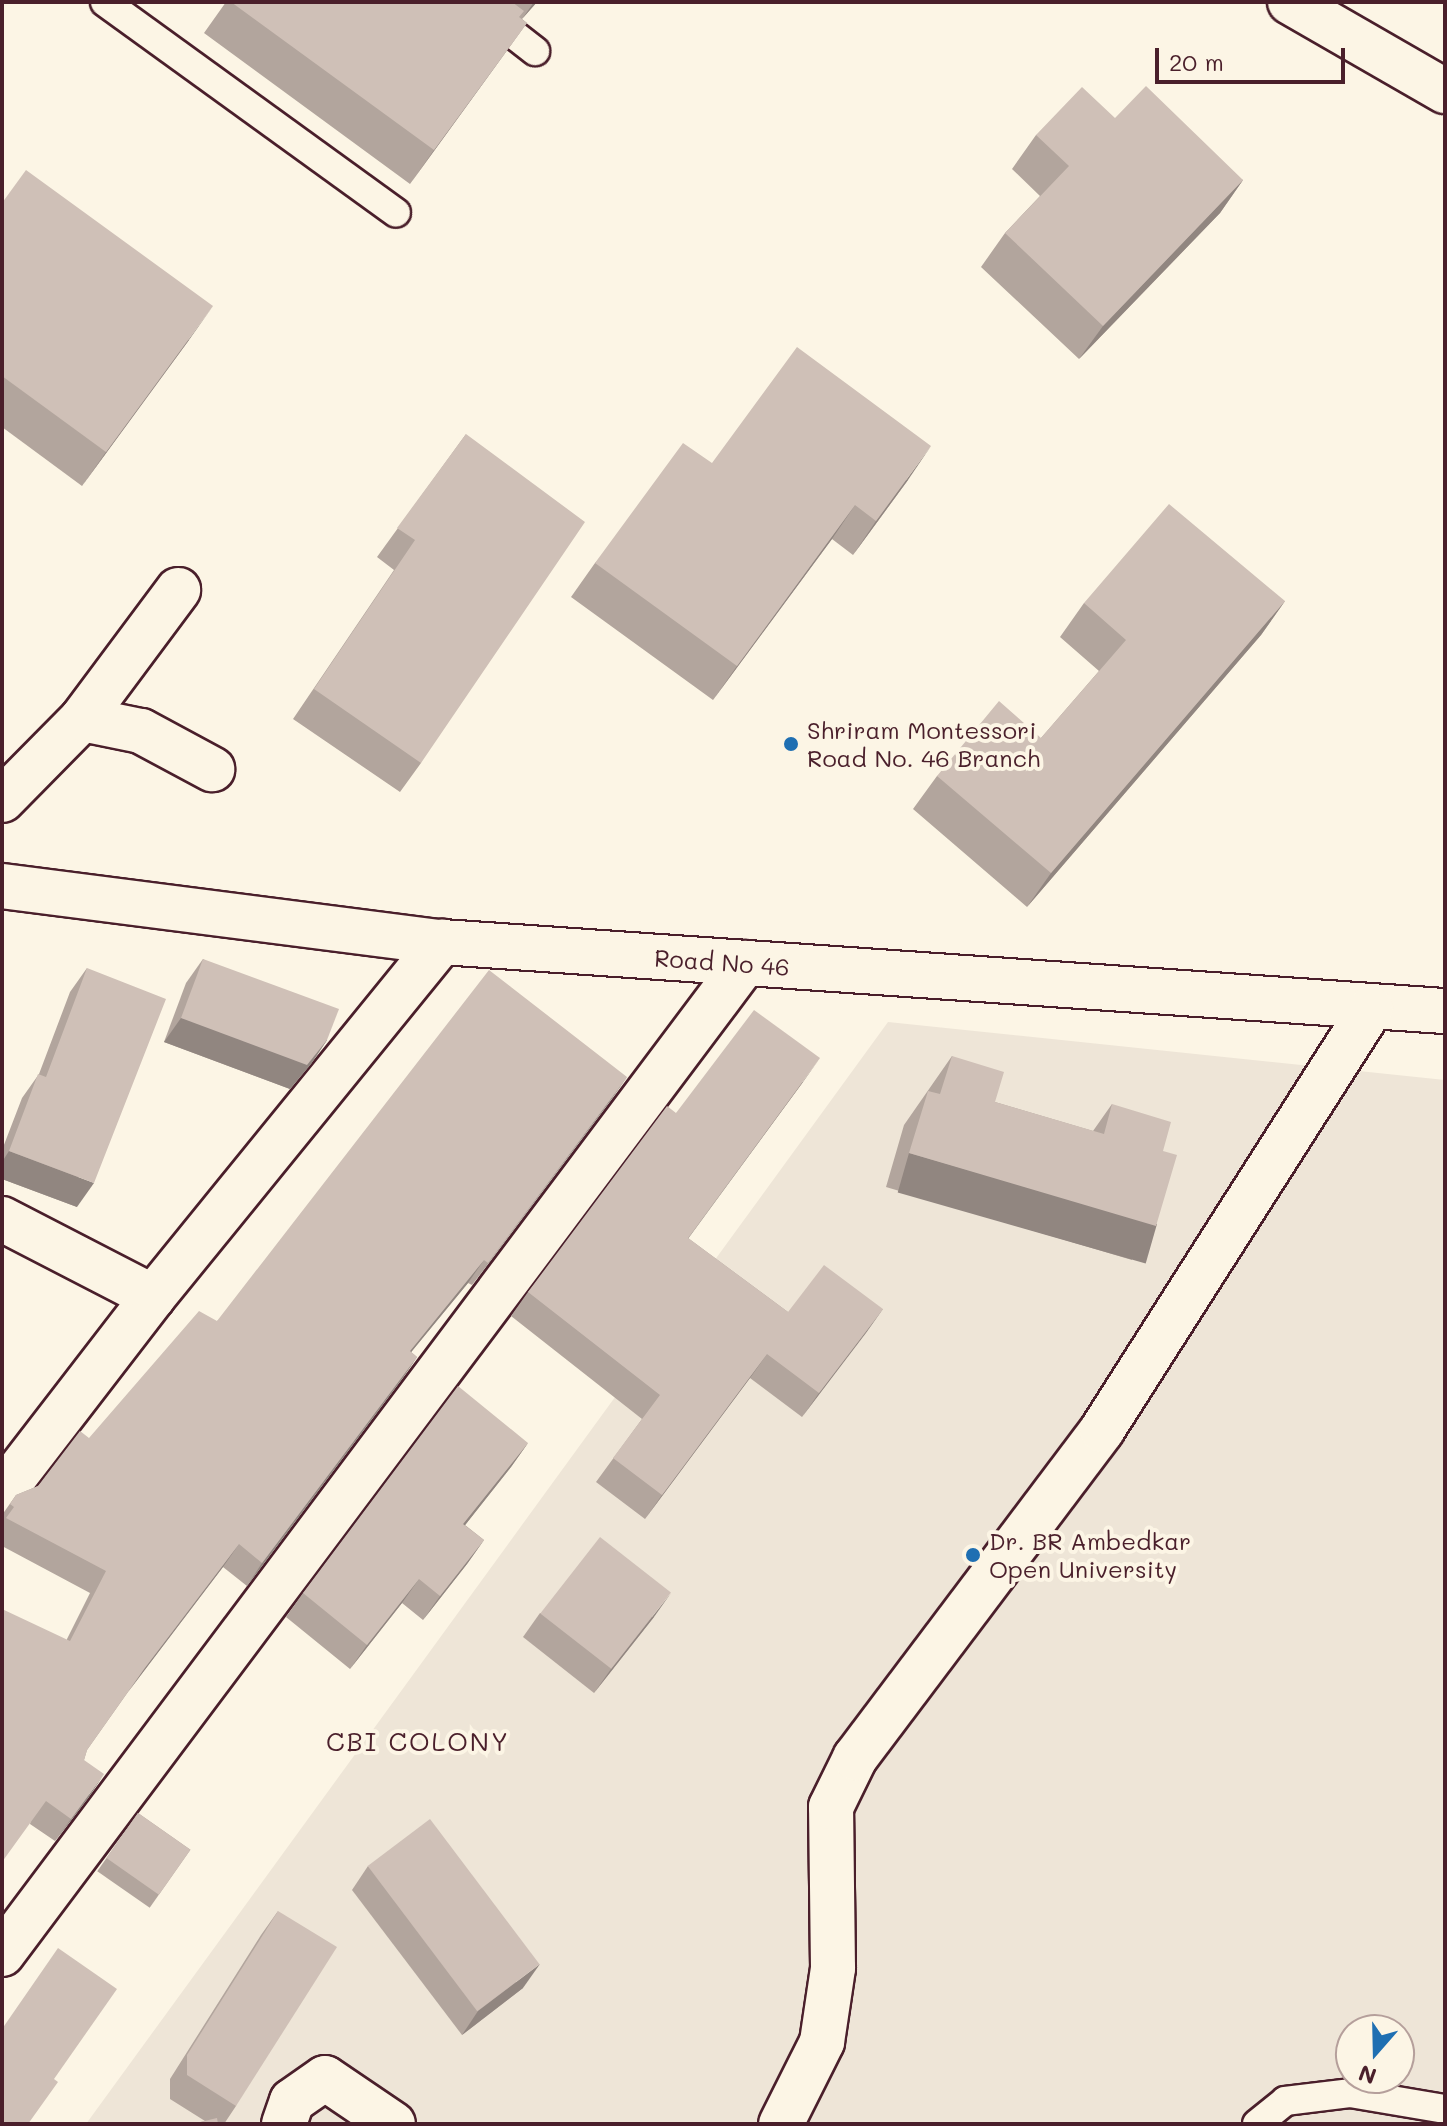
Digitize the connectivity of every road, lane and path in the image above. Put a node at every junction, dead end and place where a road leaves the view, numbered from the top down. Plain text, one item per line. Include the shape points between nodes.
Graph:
1 (105, 2) edge
2 (472, 2) edge
3 (1290, 2) edge
4 (535, 51) dead end
5 (1445, 91) edge
6 (396, 213) dead end
7 (178, 590) dead end
8 (82, 719) junction
9 (212, 769) dead end
10 (2, 800) edge
11 (2, 886) edge
12 (442, 942) junction
13 (745, 963) junction
14 (1371, 1008) junction
15 (1445, 1011) edge
16 (2, 1219) edge
17 (153, 1297) junction
18 (2, 1493) edge
19 (2, 1954) edge
20 (1445, 2109) edge
21 (284, 2124) edge
22 (393, 2124) edge
23 (781, 2124) edge
24 (1257, 2124) edge

1 - 6 lane
2 - 4 lane
3 - 5 street
7 - 8 street
8 - 9 street via 141,731
8 - 10 street
11 - 12 street, Road No 46
12 - 13 street, Road No 46
12 - 17 street
13 - 14 street, Road No 46
13 - 19 street
14 - 15 street, Road No 46
14 - 23 street via 1102,1430 855,1758 831,1807 833,1968 822,2042
16 - 17 street
17 - 18 street
20 - 24 lane via 1350,2093 1285,2101
21 - 22 street via 292,2101 325,2078

